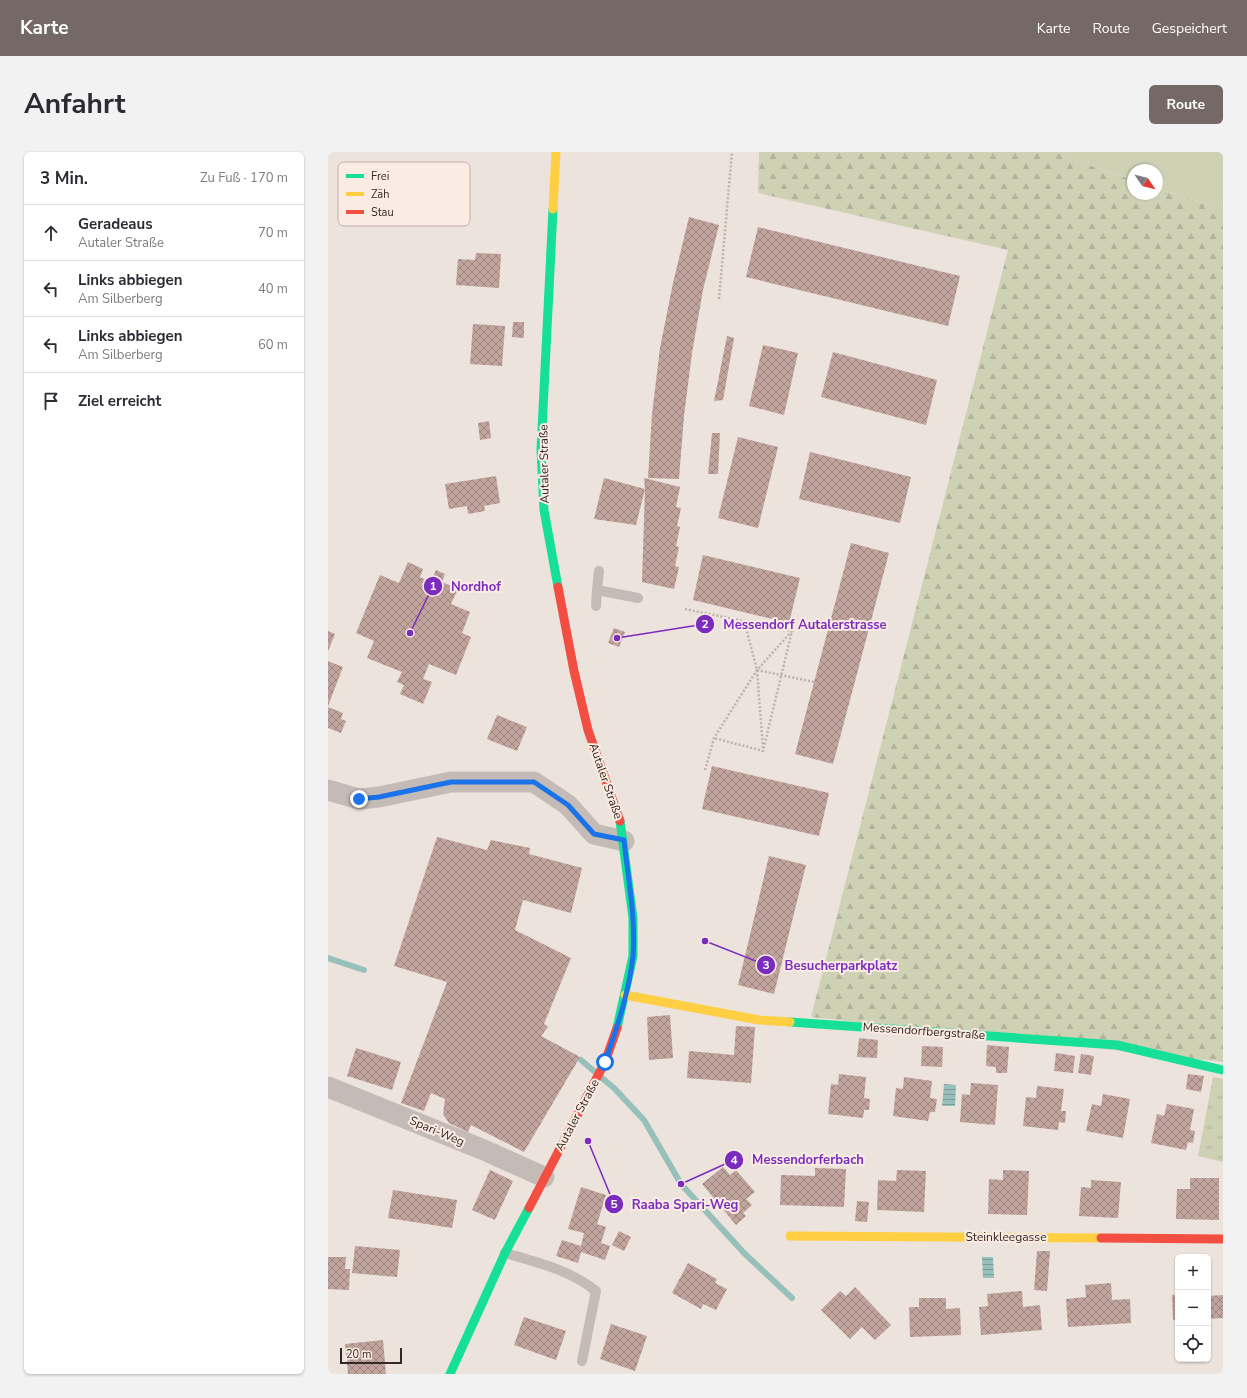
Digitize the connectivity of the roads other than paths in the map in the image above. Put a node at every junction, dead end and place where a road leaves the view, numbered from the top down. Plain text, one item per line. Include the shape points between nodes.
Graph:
1 (556, 152) edge
2 (599, 571) dead end
3 (597, 590) junction
4 (638, 598) dead end
5 (596, 606) dead end
6 (328, 790) edge
7 (624, 840) junction
8 (625, 995) junction
9 (1223, 1070) edge
10 (328, 1087) edge
11 (544, 1177) junction
12 (790, 1236) dead end
13 (1223, 1239) edge
14 (504, 1253) junction
15 (582, 1361) dead end
16 (450, 1374) edge

1 - 7 main road, Autaler Straße via 541,450 544,510 574,671 588,730
2 - 3 lane
3 - 4 lane
3 - 5 lane
6 - 7 street via 359,799 451,782 534,782 568,805 594,834
7 - 8 main road, Autaler Straße via 633,918 633,956
8 - 9 main road, Messendorfbergstraße via 759,1020 1117,1045
8 - 11 main road, Autaler Straße via 605,1062
10 - 11 street, Spari-Weg
11 - 14 main road, Autaler Straße
12 - 13 main road, Steinkleegasse
14 - 15 lane via 582,1280 596,1291
14 - 16 main road, Autaler Straße

